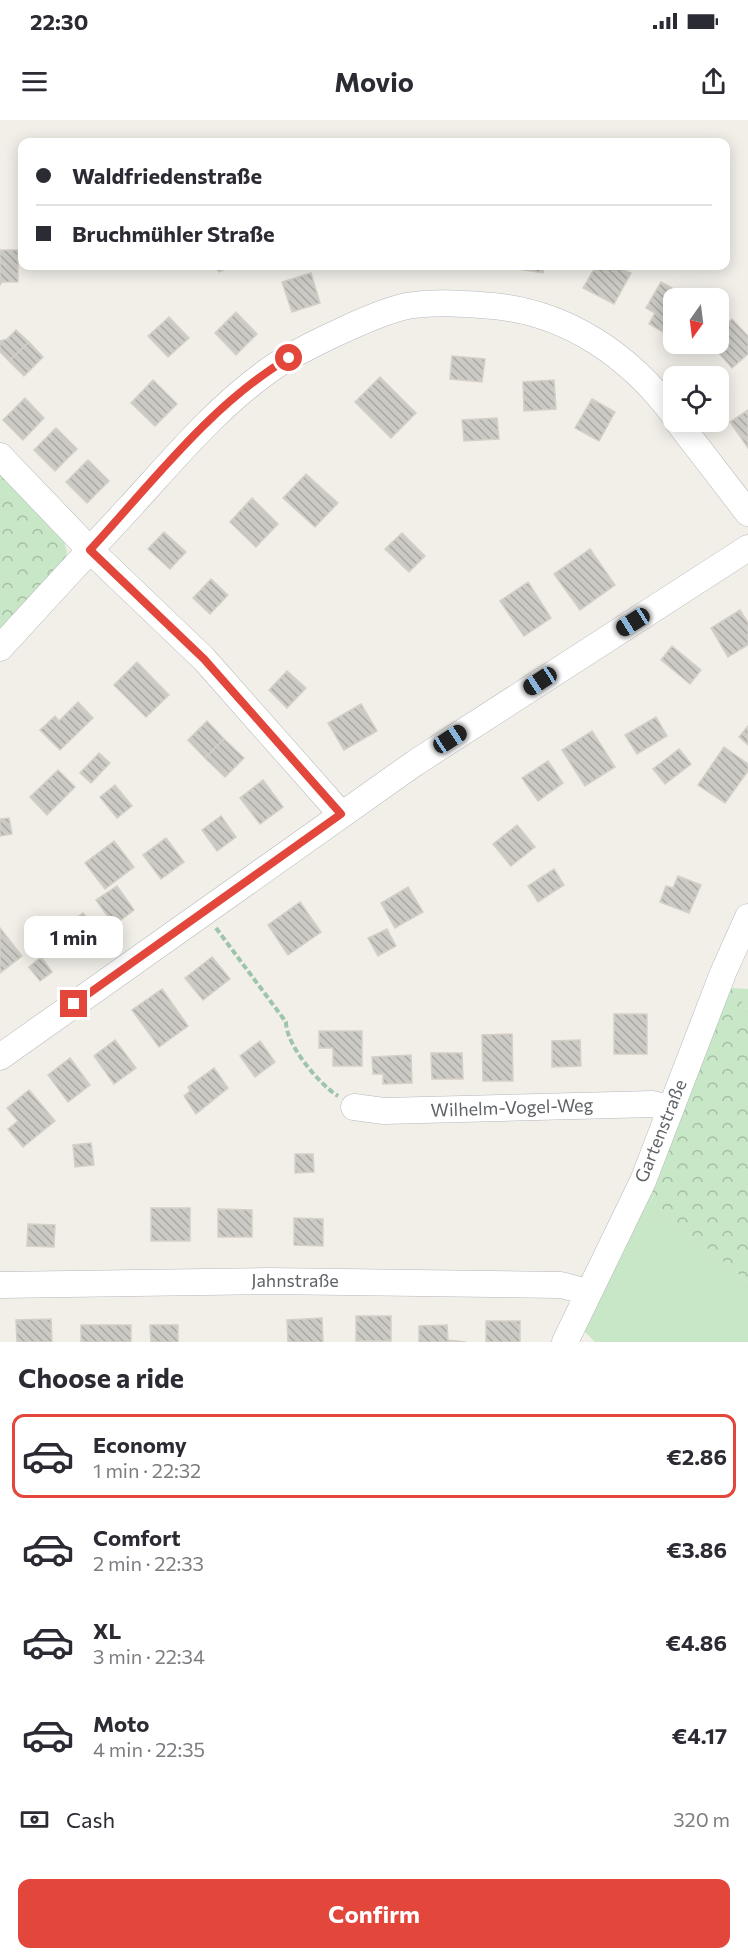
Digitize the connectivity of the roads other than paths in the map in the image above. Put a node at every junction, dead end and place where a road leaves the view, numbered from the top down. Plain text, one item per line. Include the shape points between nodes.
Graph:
1 (663, 400) edge
2 (686, 432) edge
3 (0, 456) edge
4 (748, 513) edge
5 (748, 548) edge
6 (90, 550) junction
7 (0, 648) edge
8 (341, 814) junction
9 (748, 917) edge
10 (0, 1057) edge
11 (354, 1107) road end
12 (670, 1109) junction
13 (0, 1285) edge
14 (588, 1292) junction
15 (565, 1342) edge

1 - 6 street via 629,364 565,324 518,308 461,303 407,306 356,324 268,370 219,412
2 - 4 street
3 - 6 street
5 - 8 street via 503,704
6 - 7 street
6 - 8 street via 204,659
8 - 10 street
9 - 12 street, Gartenstraße
11 - 12 street, Wilhelm-Vogel-Weg via 384,1111 653,1104
12 - 14 street, Gartenstraße via 643,1180
13 - 14 street, Jahnstraße via 269,1281 561,1285
14 - 15 street, Gartenstraße

